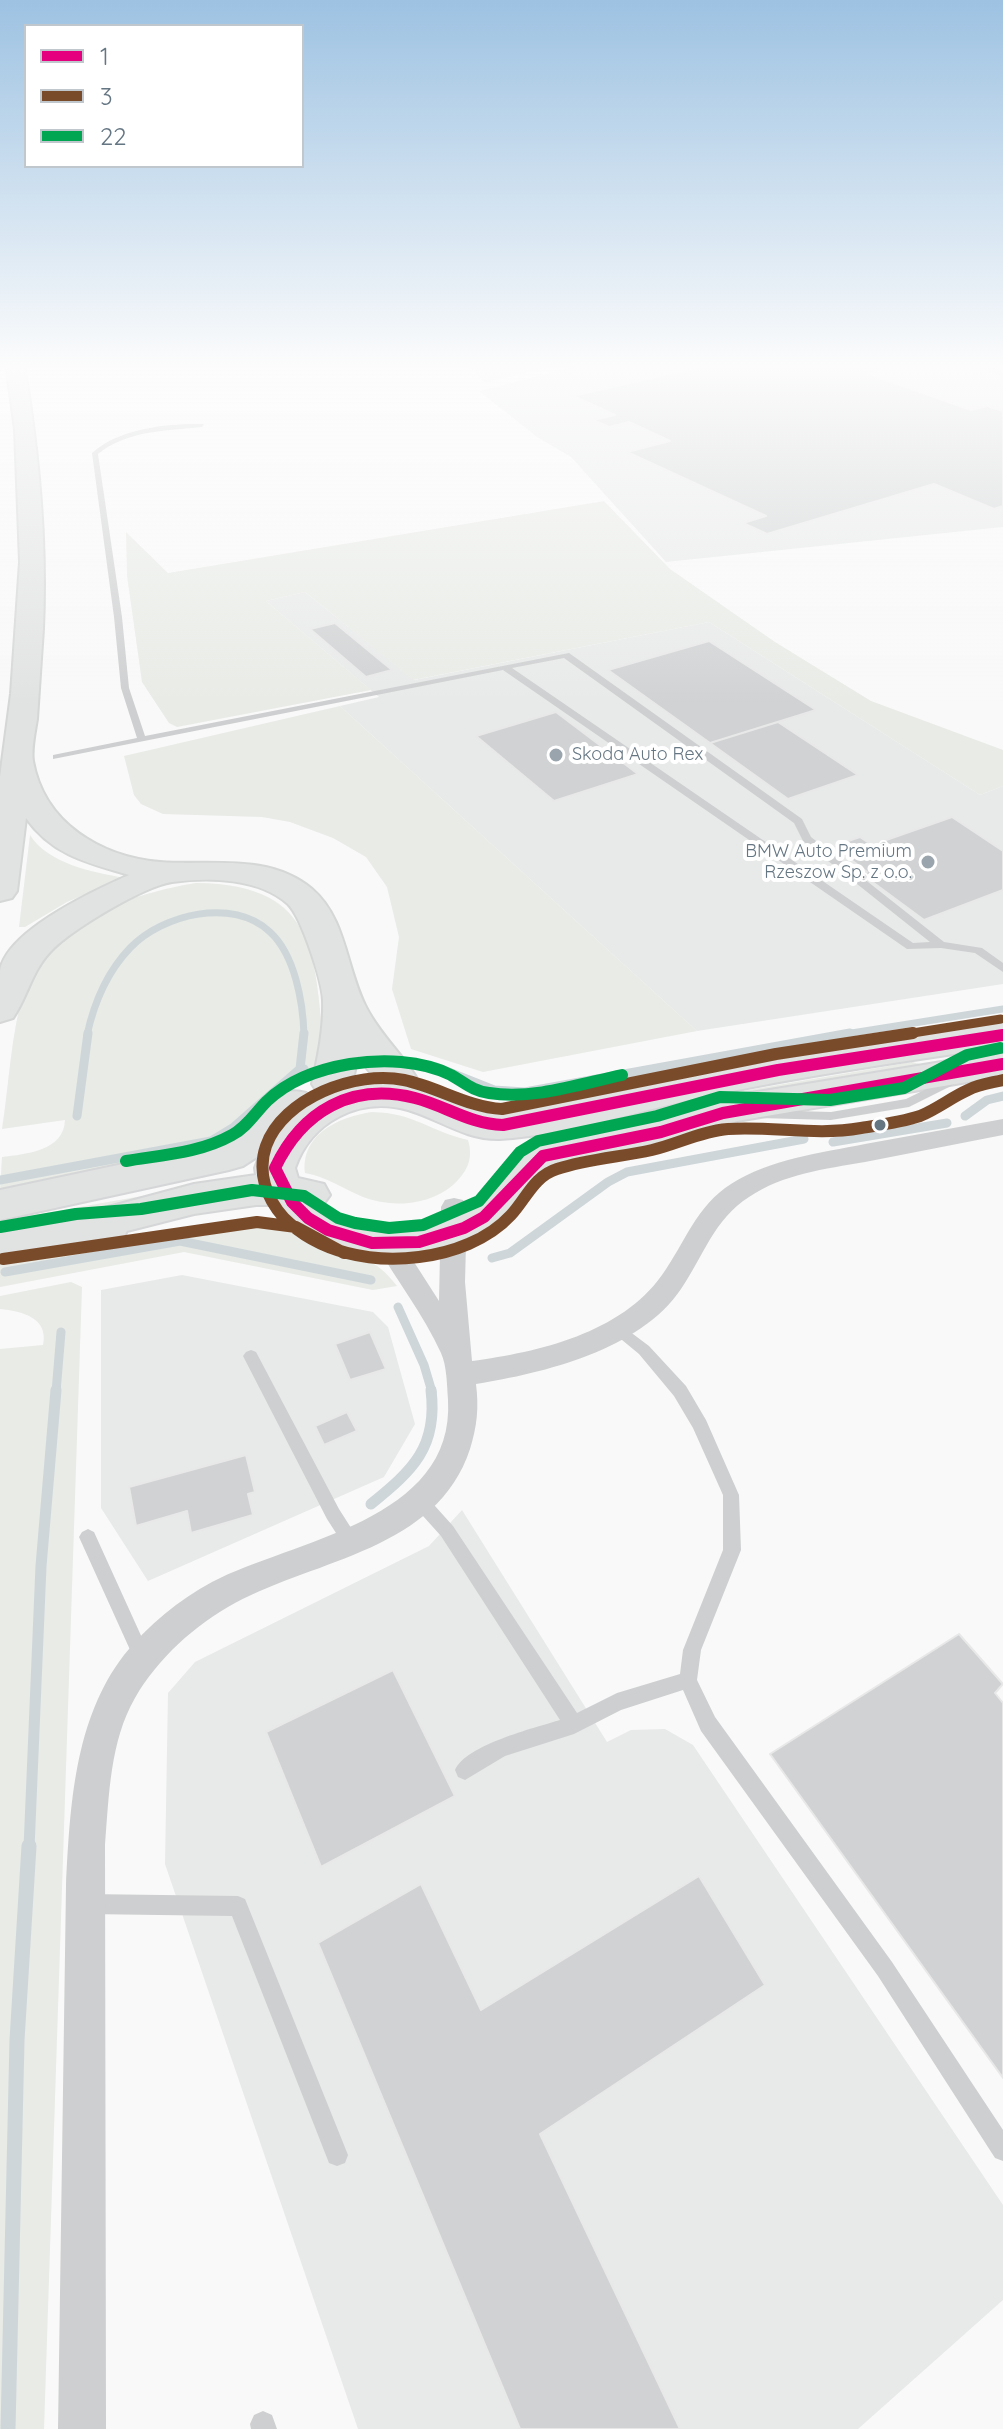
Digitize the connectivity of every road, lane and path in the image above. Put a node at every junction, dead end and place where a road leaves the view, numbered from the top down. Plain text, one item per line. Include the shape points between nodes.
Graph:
1 (29, 477) edge
2 (98, 477) edge
3 (506, 668) junction
4 (142, 740) junction
5 (56, 757) dead end
6 (18, 761) junction
7 (163, 873) junction
8 (0, 891) edge
9 (941, 945) junction
10 (1003, 968) edge
11 (342, 997) junction
12 (0, 1010) edge
13 (1003, 1035) edge
14 (988, 1067) edge
15 (396, 1077) junction
16 (330, 1094) junction
17 (713, 1099) junction
18 (1003, 1127) edge
19 (483, 1129) junction
20 (287, 1185) junction
21 (16, 1202) edge
22 (453, 1220) junction
23 (0, 1243) edge
24 (389, 1244) junction
25 (621, 1331) junction
26 (251, 1356) dead end
27 (458, 1364) junction
28 (420, 1501) junction
29 (88, 1537) dead end
30 (351, 1542) junction
31 (143, 1657) junction
32 (688, 1680) junction
33 (574, 1725) junction
34 (465, 1770) dead end
35 (85, 1904) junction
36 (1003, 2150) edge
37 (337, 2155) dead end
38 (82, 2429) edge

1 - 6 highway via 27,668
2 - 4 lane via 125,688
3 - 4 lane
3 - 9 lane via 911,947
3 - 9 lane via 566,655 798,821 807,839
4 - 5 lane
6 - 7 highway via 31,804 60,838 95,856
6 - 8 highway
7 - 11 highway via 249,873 290,890 315,915
7 - 12 highway via 52,930 21,963
9 - 10 lane via 978,950
11 - 15 highway
11 - 16 highway via 340,1047
13 - 17 main road
14 - 17 main road
15 - 16 main road via 365,1078
15 - 19 main road via 436,1086
16 - 19 main road via 402,1095
16 - 20 main road via 298,1125
16 - 21 main road via 284,1107 258,1137 229,1156
17 - 19 main road via 654,1119 515,1146
17 - 19 main road via 625,1091 497,1109
17 - 22 main road via 661,1132 543,1156 488,1215
18 - 25 street via 808,1164 746,1186 723,1200 654,1304
19 - 22 main road via 484,1186
20 - 21 main road via 227,1173 104,1196
20 - 22 main road via 378,1224
20 - 23 main road via 252,1206
20 - 24 main road via 342,1237
22 - 24 main road via 427,1241
22 - 27 street
24 - 27 street
25 - 27 street via 485,1372
25 - 32 lane via 680,1391 731,1495 732,1550 692,1650
26 - 30 lane
27 - 28 street via 462,1426 455,1452
28 - 30 street via 391,1524
28 - 33 lane via 447,1531
29 - 31 lane
30 - 31 street via 226,1591 166,1631
31 - 35 street via 114,1704 93,1776
32 - 33 lane via 617,1702
32 - 36 lane via 708,1724 885,1969
33 - 34 lane via 500,1748
35 - 37 lane via 238,1906
35 - 38 street

